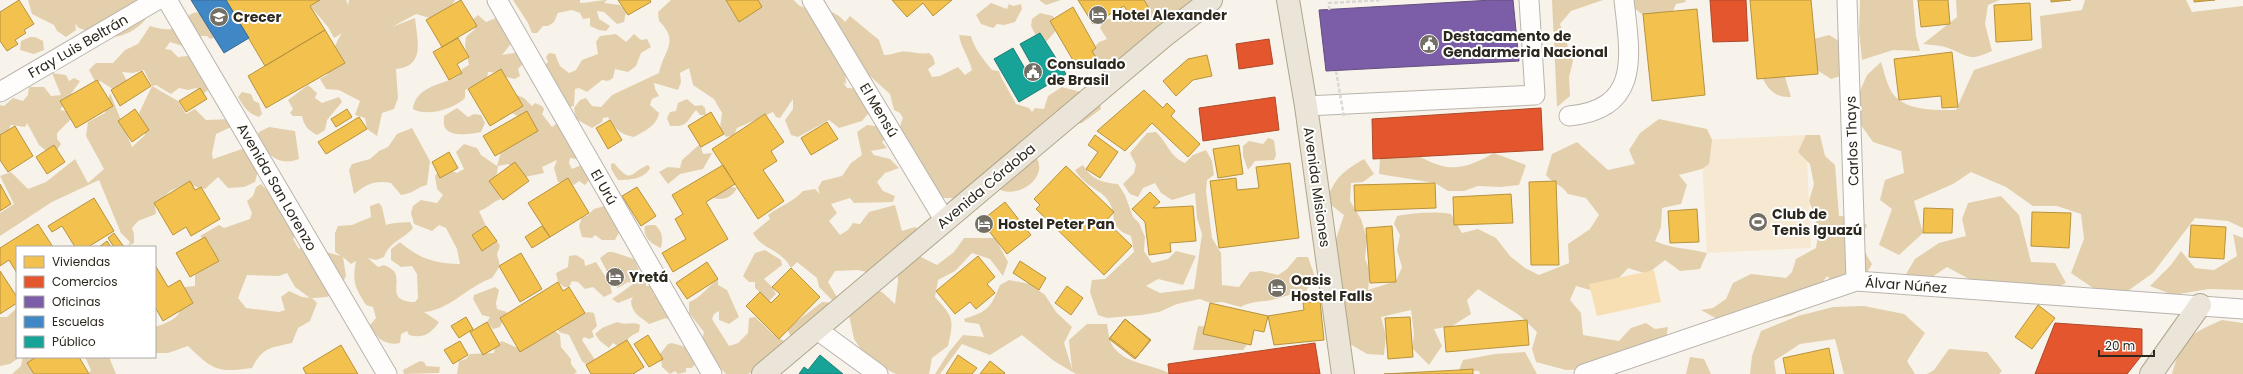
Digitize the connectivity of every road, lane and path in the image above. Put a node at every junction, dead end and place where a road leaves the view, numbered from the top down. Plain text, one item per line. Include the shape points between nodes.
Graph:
1 (157, 0) edge
2 (167, 0) edge
3 (497, 0) edge
4 (812, 0) edge
5 (1211, 0) edge
6 (1288, 0) edge
7 (1383, 0) edge
8 (1529, 0) edge
9 (1624, 0) edge
10 (1847, 0) edge
11 (1329, 10) dead end
12 (1336, 71) dead end
13 (0, 92) edge
14 (1306, 106) junction
15 (1344, 116) dead end
16 (1569, 116) dead end
17 (946, 221) junction
18 (1856, 281) junction
19 (2200, 305) junction
20 (2243, 309) edge
21 (816, 329) junction
22 (387, 374) edge
23 (712, 374) edge
24 (763, 374) edge
25 (878, 374) edge
26 (1343, 374) edge
27 (1584, 374) edge
28 (2151, 374) edge

1 - 13 street, Fray Luis Beltrán
2 - 22 street, Avenida San Lorenzo
3 - 23 street, El Urú
4 - 17 street, El Mensú
5 - 17 main road, Avenida Córdoba via 1164,36
6 - 14 main road, Avenida Misiones
7 - 11 path via 1329,3
8 - 14 street via 1535,95
9 - 16 street via 1630,47 1628,70 1623,86 1614,99 1603,107 1589,114
10 - 18 street, Carlos Thays
12 - 15 path, bridge
14 - 26 main road, Avenida Misiones
17 - 21 main road, Avenida Córdoba
18 - 19 street, Álvar Núñez
18 - 27 street, Álvar Núñez
19 - 20 street, Álvar Núñez
19 - 28 main road
21 - 24 main road, Avenida Córdoba
21 - 25 street

